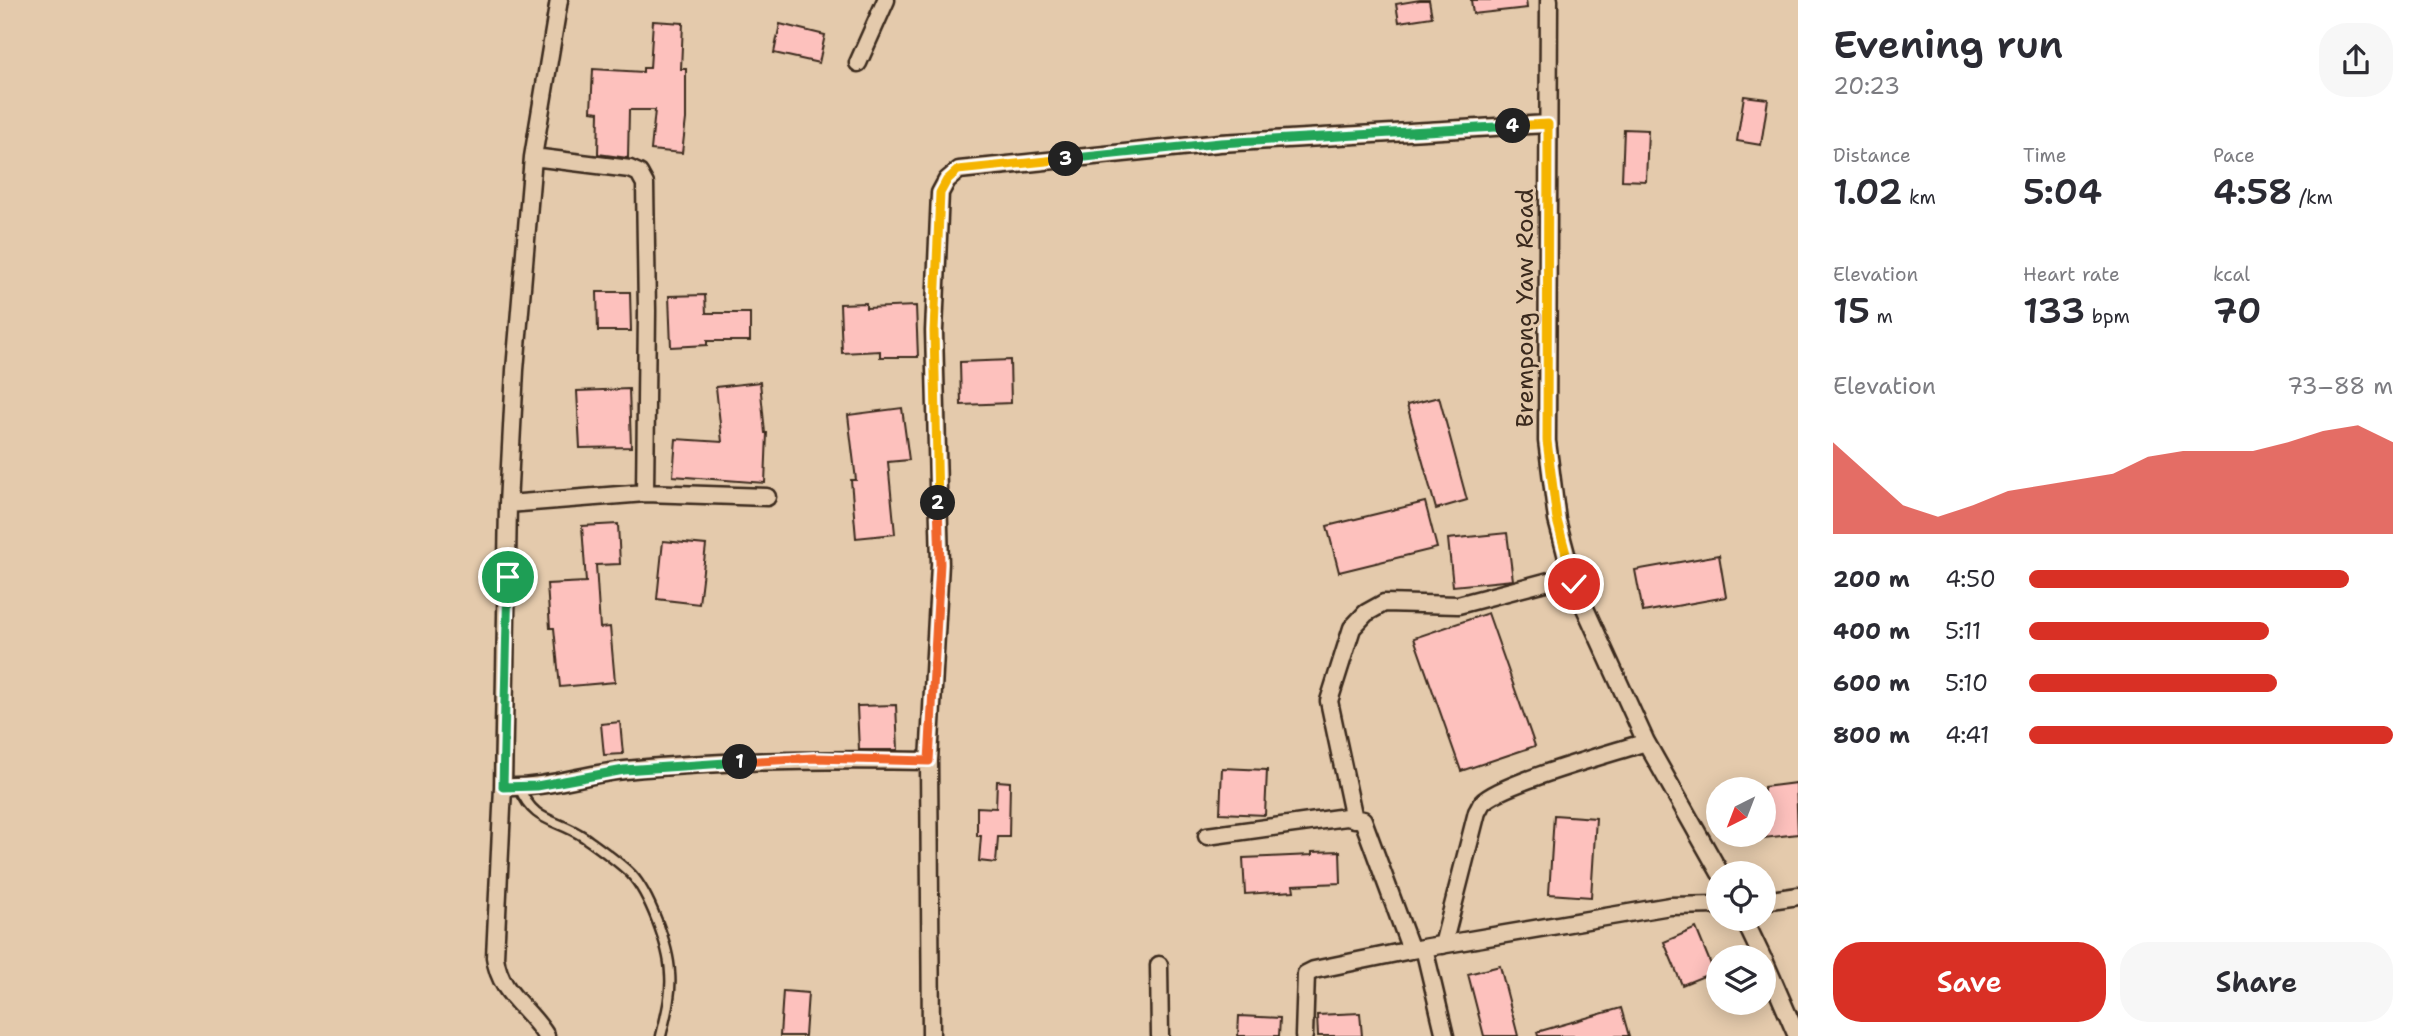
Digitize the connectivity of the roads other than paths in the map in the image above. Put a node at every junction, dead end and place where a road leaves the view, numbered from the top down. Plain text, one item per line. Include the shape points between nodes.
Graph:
1 (559, 0) edge
2 (886, 0) edge
3 (1549, 0) edge
4 (858, 63) dead end
5 (1548, 124) junction
6 (533, 157) junction
7 (645, 493) junction
8 (767, 497) dead end
9 (508, 504) junction
10 (1572, 575) junction
11 (1647, 742) junction
12 (929, 761) junction
13 (511, 787) junction
14 (1354, 819) junction
15 (1207, 836) dead end
16 (1713, 861) edge
17 (1798, 895) edge
18 (1776, 899) edge
19 (1706, 905) edge
20 (1443, 945) junction
21 (1418, 949) junction
22 (1159, 965) dead end
23 (1776, 988) edge
24 (546, 1036) edge
25 (661, 1036) edge
26 (931, 1036) edge
27 (1160, 1036) edge
28 (1304, 1036) edge
29 (1445, 1036) edge
30 (1797, 1036) edge

1 - 6 street
2 - 4 street
3 - 5 street, Brempong Yaw Road
5 - 10 street, Brempong Yaw Road via 1547,441 1557,520
5 - 12 street via 1220,143 958,170 947,180 940,193 934,331 940,564
6 - 7 street via 630,169 639,173 645,184
6 - 9 street
7 - 8 street
7 - 9 street
9 - 13 street
10 - 11 street, Brempong Yaw Road
10 - 14 street via 1458,605 1384,603 1366,612 1352,628 1329,701
11 - 16 street, Brempong Yaw Road
11 - 20 street via 1521,783 1483,801
12 - 13 street via 814,758 716,763 624,770
12 - 26 street
13 - 24 street via 498,873 495,957 510,996
13 - 25 lane via 537,814 584,837 631,874 646,896 670,971
14 - 15 street
14 - 21 street via 1363,820
17 - 18 street
19 - 20 street via 1670,906
20 - 21 street
21 - 28 street via 1306,974
21 - 29 street
22 - 27 street
23 - 30 street

